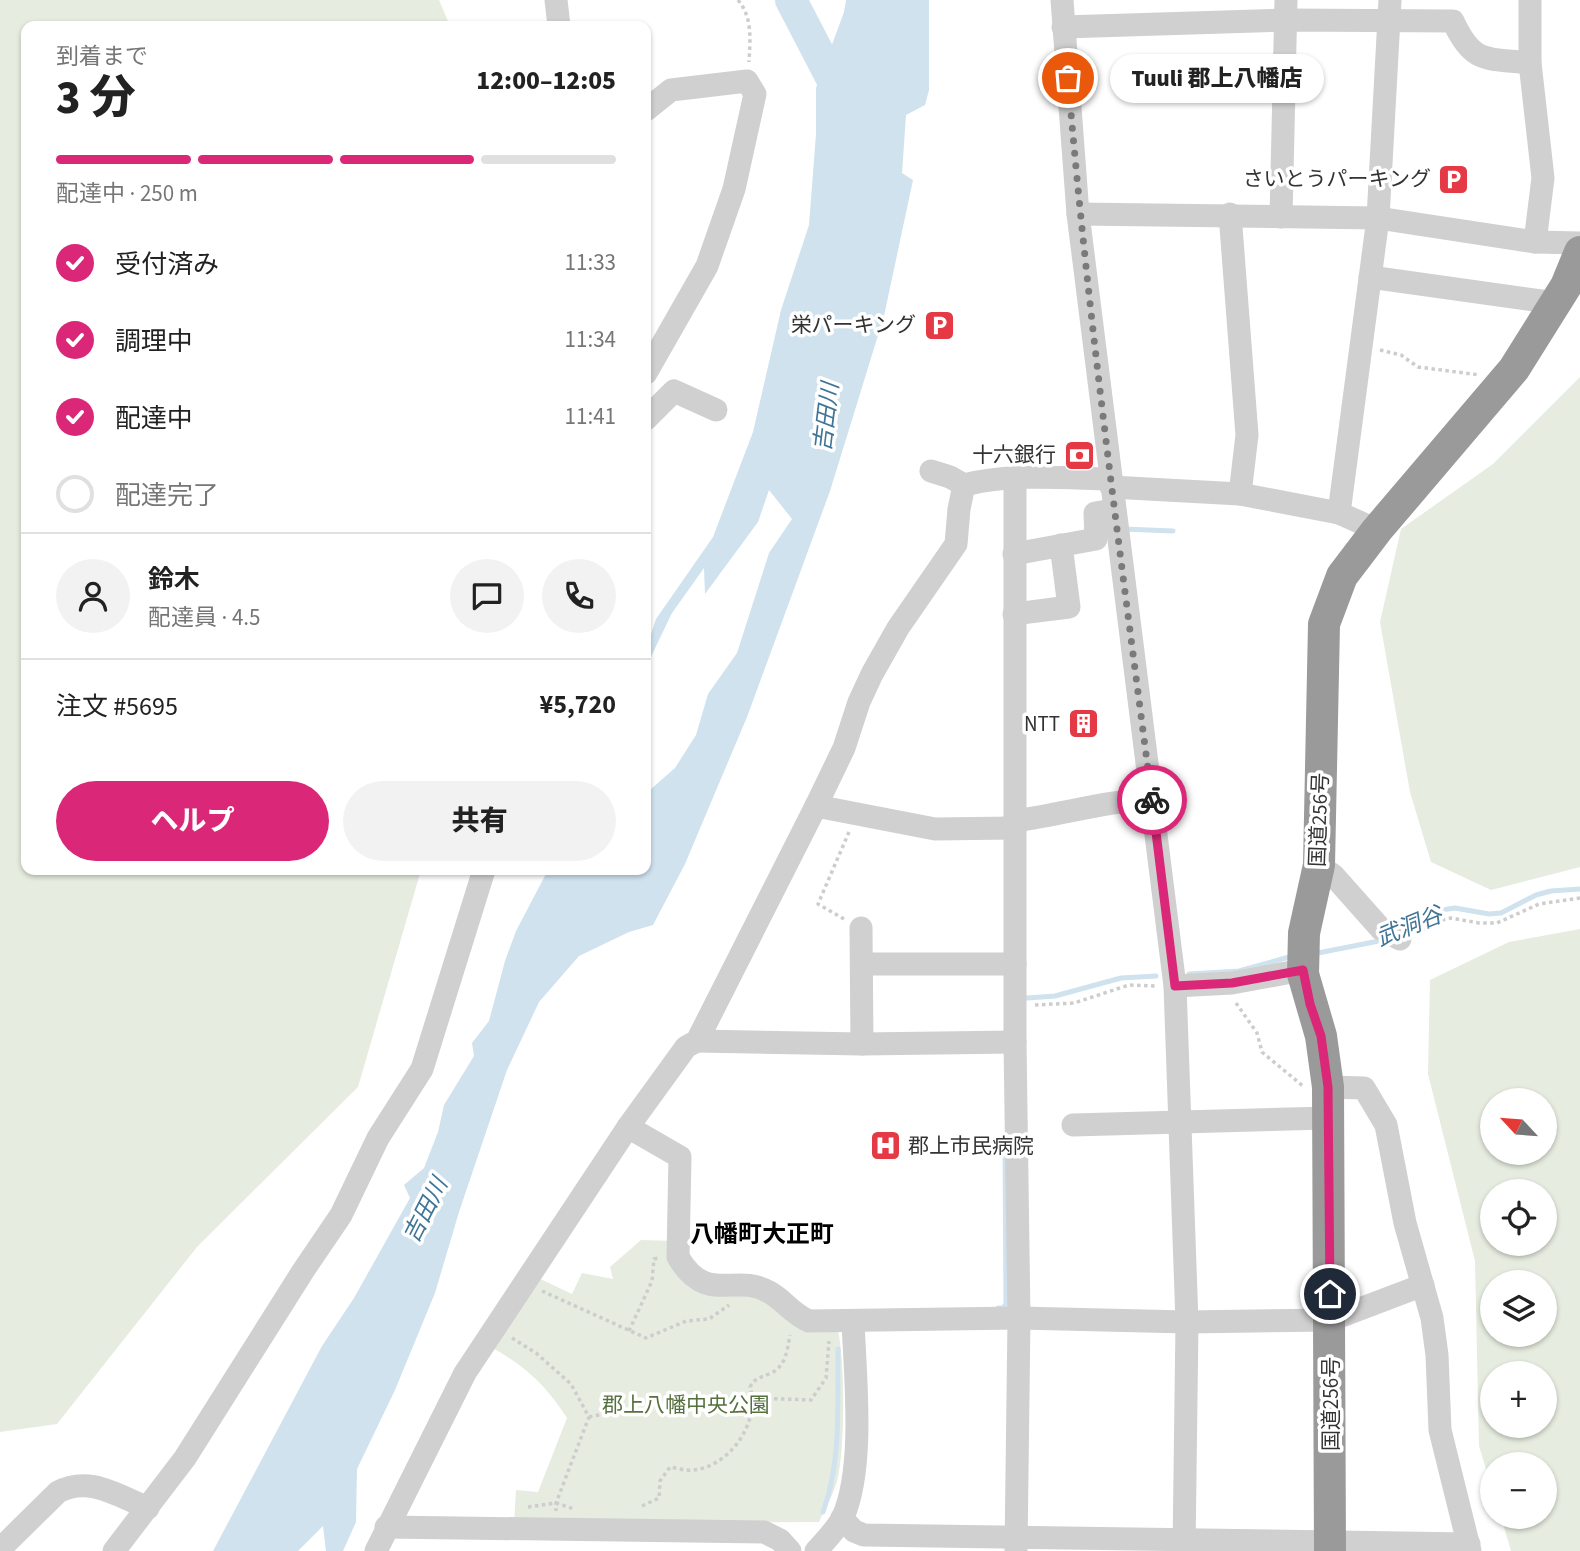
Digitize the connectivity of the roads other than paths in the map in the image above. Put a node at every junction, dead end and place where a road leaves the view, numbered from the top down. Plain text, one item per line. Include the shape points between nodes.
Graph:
1 (556, 0) edge
2 (1062, 0) edge
3 (1530, 0) edge
4 (1286, 10) edge
5 (1390, 11) edge
6 (558, 21) edge
7 (1063, 27) junction
8 (1530, 63) junction
9 (651, 106) edge
10 (1078, 214) junction
11 (1230, 214) junction
12 (1281, 216) junction
13 (1378, 218) junction
14 (1535, 242) junction
15 (1580, 243) edge
16 (1580, 253) edge
17 (1370, 277) junction
18 (1556, 303) junction
19 (651, 364) edge
20 (716, 410) dead end
21 (651, 414) edge
22 (931, 471) dead end
23 (1015, 479) junction
24 (1111, 483) junction
25 (964, 485) junction
26 (1240, 494) junction
27 (1114, 510) junction
28 (1339, 513) junction
29 (1377, 530) junction
30 (1061, 545) junction
31 (1014, 554) junction
32 (1014, 614) junction
33 (1152, 799) junction
34 (816, 806) junction
35 (1014, 825) junction
36 (1320, 865) junction
37 (482, 875) edge
38 (860, 929) road end
39 (1391, 934) road end
40 (862, 964) junction
41 (1015, 964) junction
42 (1303, 970) junction
43 (1175, 986) junction
44 (697, 1041) junction
45 (1015, 1042) junction
46 (862, 1044) junction
47 (1328, 1104) junction
48 (1181, 1122) junction
49 (1073, 1125) dead end
50 (628, 1127) junction
51 (1423, 1286) junction
52 (1019, 1318) junction
53 (1331, 1320) junction
54 (842, 1321) junction
55 (1186, 1322) junction
56 (148, 1508) junction
57 (842, 1518) junction
58 (386, 1527) junction
59 (865, 1543) edge
60 (1016, 1545) edge
61 (1184, 1546) edge
62 (1331, 1546) edge
63 (1470, 1547) edge
64 (0, 1549) edge
65 (114, 1551) edge
66 (376, 1551) edge
67 (790, 1551) edge
68 (816, 1551) edge

1 - 6 street
2 - 7 street
3 - 8 street
4 - 5 street
4 - 7 street
4 - 12 street
5 - 8 street via 1453,21 1461,40 1478,57
5 - 13 street
7 - 10 street
8 - 14 street via 1543,178
9 - 19 street via 671,90 747,81 755,94 734,189 707,266
10 - 11 street
10 - 24 street
11 - 12 street
11 - 26 street via 1247,435
12 - 13 street
13 - 14 street
13 - 17 street
14 - 15 street
16 - 18 highway, 国道256号
17 - 18 street
17 - 28 street
18 - 29 highway, 国道256号 via 1505,379
20 - 21 street via 674,391
22 - 25 street
23 - 24 street
23 - 25 street
23 - 31 street
24 - 26 street
24 - 27 street
25 - 34 street via 956,544 872,674
26 - 28 street
27 - 30 street via 1095,513 1096,539
27 - 33 street
28 - 29 street
29 - 36 highway, 国道256号 via 1342,576 1324,624
30 - 31 street
30 - 32 street via 1069,607
31 - 32 street
32 - 35 street
33 - 35 street via 1120,801
33 - 43 street
34 - 35 street via 935,829
34 - 44 street
35 - 41 street
36 - 39 street
36 - 42 highway, 国道256号 via 1304,933
37 - 56 street via 422,1069 378,1138 341,1215
38 - 40 street
40 - 41 street
40 - 46 street
41 - 45 street
42 - 43 street via 1222,984
42 - 47 highway, 国道256号 via 1321,1036
43 - 48 street
44 - 46 street
44 - 50 street via 686,1046
45 - 46 street
45 - 52 street
47 - 48 street
47 - 51 street via 1364,1088 1386,1125
47 - 53 highway, 国道256号
48 - 49 street
48 - 55 street
50 - 54 street via 680,1157 678,1257 686,1270 709,1285 770,1292 796,1316 809,1321
50 - 58 street via 465,1373
51 - 53 street
51 - 63 street via 1437,1355 1440,1430
52 - 54 street
52 - 55 street
52 - 60 street
53 - 55 street
53 - 62 highway, 国道256号
54 - 57 street via 856,1453
55 - 61 street
56 - 64 street via 97,1487 69,1485
56 - 65 street
57 - 59 street
57 - 68 street
58 - 66 street
58 - 67 street via 764,1532
59 - 60 street
60 - 61 street
61 - 62 street
62 - 63 street

